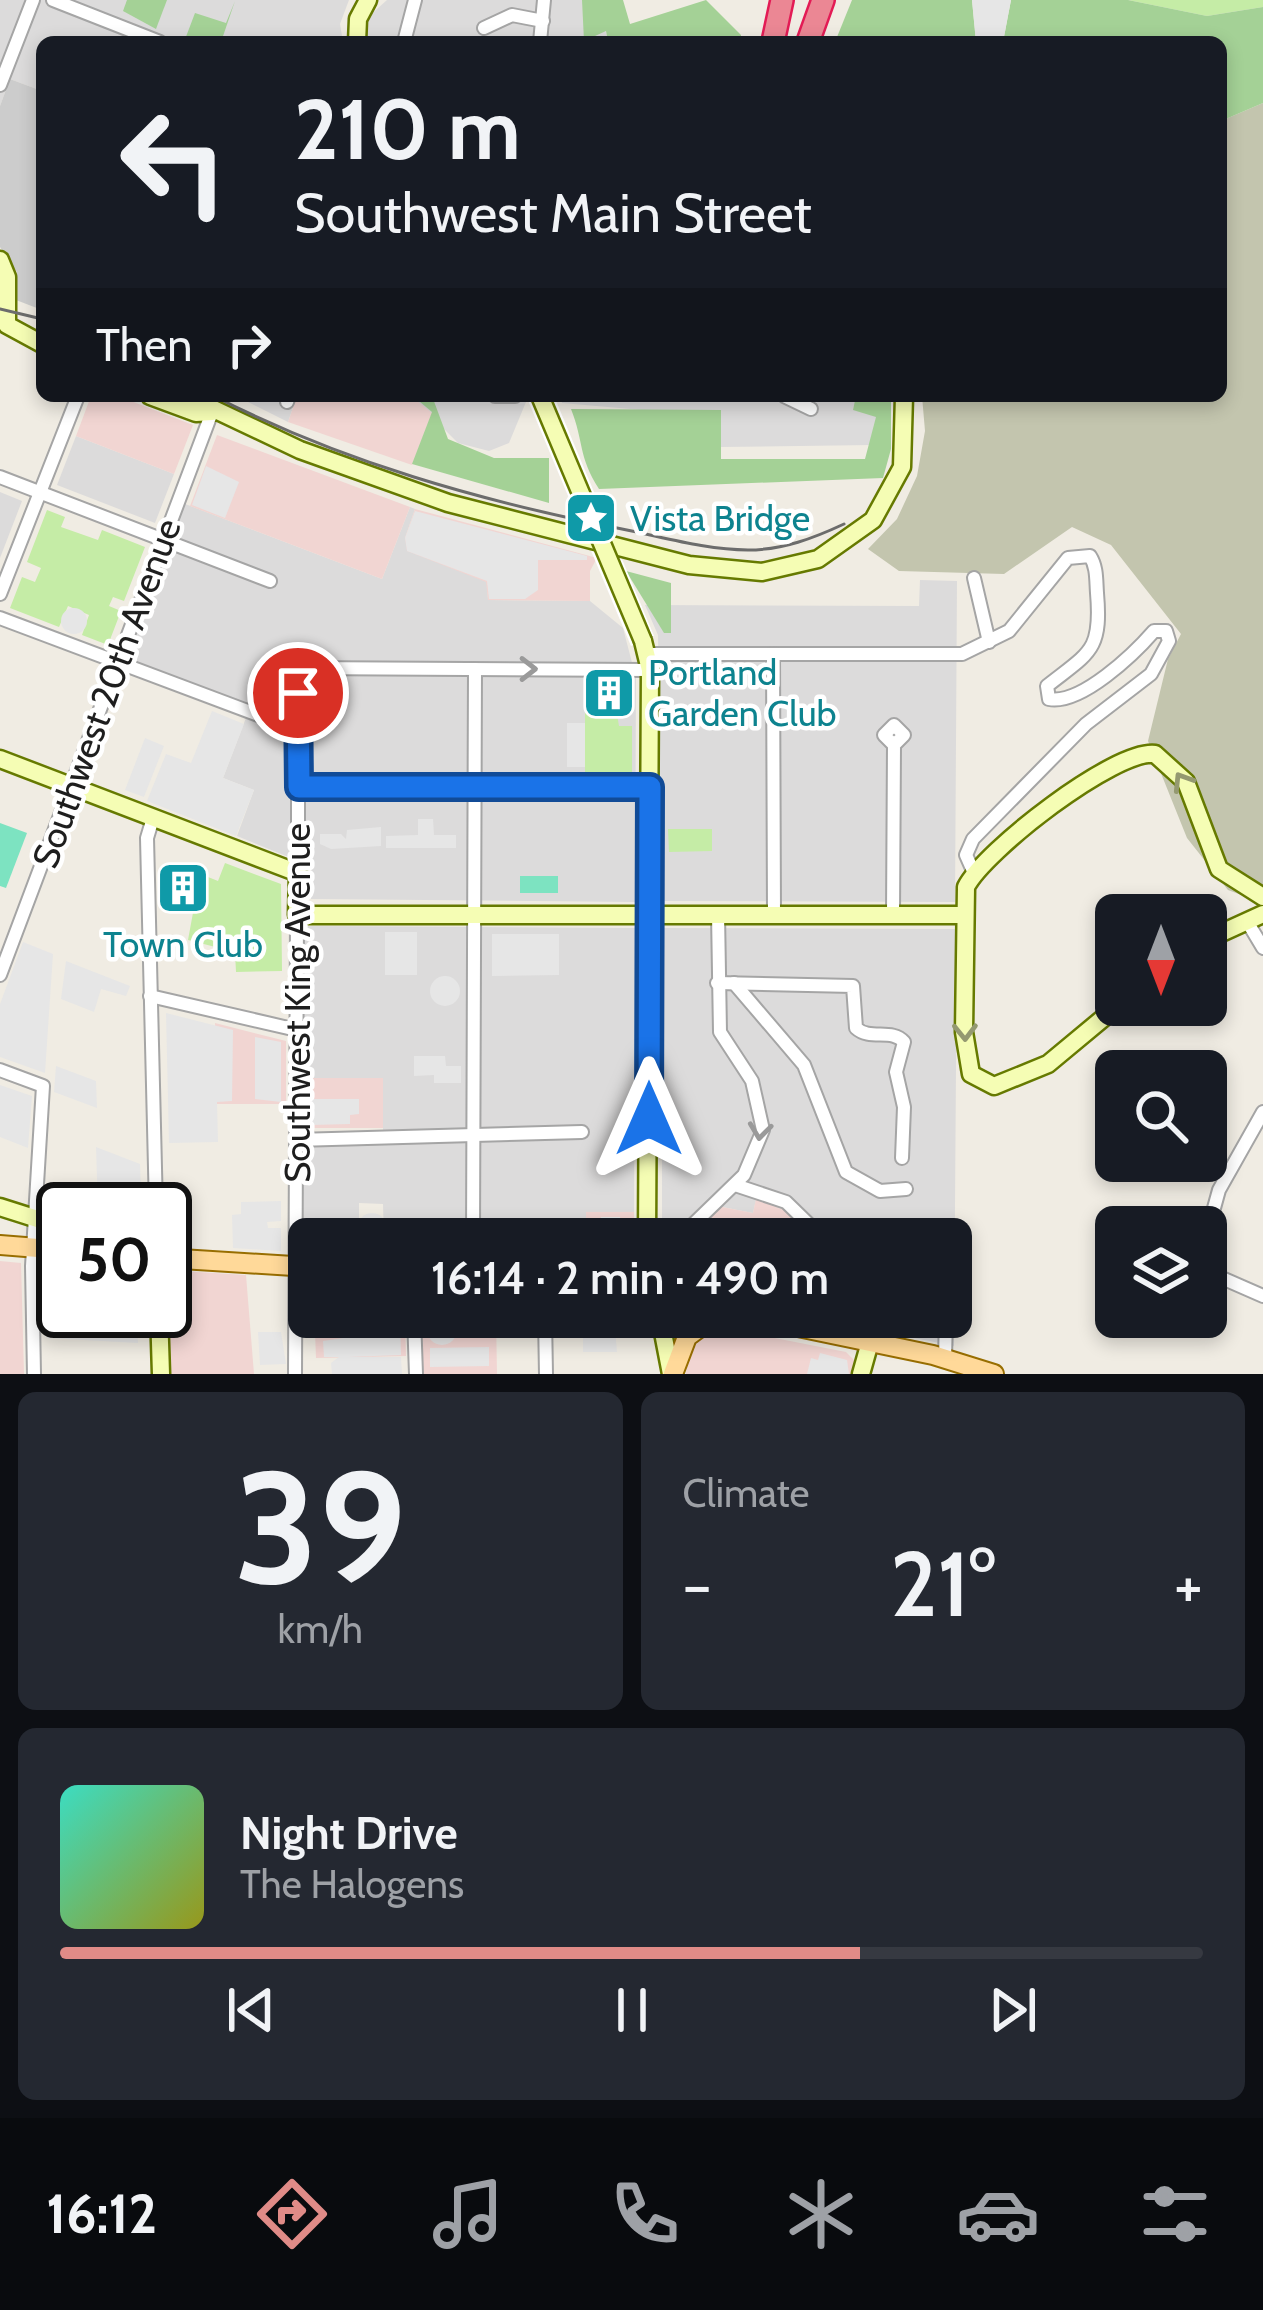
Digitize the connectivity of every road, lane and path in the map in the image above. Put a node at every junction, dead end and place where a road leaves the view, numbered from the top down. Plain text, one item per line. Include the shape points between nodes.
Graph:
1 (33, 0) edge
2 (53, 0) edge
3 (368, 0) edge
4 (415, 0) edge
5 (544, 0) edge
6 (782, 0) edge
7 (823, 0) edge
8 (543, 21) junction
9 (484, 28) dead end
10 (142, 36) edge
11 (357, 36) edge
12 (406, 36) edge
13 (542, 36) edge
14 (774, 36) edge
15 (810, 36) edge
16 (0, 85) edge
17 (0, 260) edge
18 (2, 306) edge
19 (0, 338) edge
20 (36, 341) edge
21 (36, 352) edge
22 (75, 402) edge
23 (166, 402) edge
24 (196, 402) edge
25 (542, 402) edge
26 (797, 402) edge
27 (904, 402) edge
28 (915, 402) edge
29 (812, 409) dead end
30 (212, 412) junction
31 (0, 477) edge
32 (39, 492) junction
33 (162, 540) junction
34 (689, 565) junction
35 (974, 578) dead end
36 (270, 580) dead end
37 (0, 594) edge
38 (0, 618) edge
39 (989, 642) junction
40 (773, 654) junction
41 (647, 655) junction
42 (115, 661) junction
43 (475, 669) junction
44 (298, 730) junction
45 (894, 745) dead end
46 (0, 760) edge
47 (70, 786) junction
48 (299, 787) junction
49 (475, 787) junction
50 (650, 787) junction
51 (153, 818) junction
52 (298, 873) junction
53 (974, 873) junction
54 (1263, 897) edge
55 (650, 914) junction
56 (718, 914) junction
57 (774, 914) junction
58 (297, 915) junction
59 (473, 915) junction
60 (892, 915) junction
61 (965, 915) junction
62 (1255, 918) edge
63 (1227, 931) edge
64 (1263, 949) edge
65 (0, 975) edge
66 (717, 983) junction
67 (734, 983) junction
68 (150, 997) junction
69 (1095, 1024) edge
70 (297, 1030) junction
71 (0, 1070) edge
72 (1263, 1112) edge
73 (582, 1132) dead end
74 (473, 1135) junction
75 (296, 1139) junction
76 (902, 1158) dead end
77 (155, 1182) edge
78 (736, 1185) junction
79 (906, 1189) dead end
80 (1215, 1206) edge
81 (0, 1207) edge
82 (34, 1217) junction
83 (300, 1218) edge
84 (473, 1218) edge
85 (647, 1218) edge
86 (696, 1218) edge
87 (802, 1218) edge
88 (0, 1246) edge
89 (33, 1248) junction
90 (36, 1248) edge
91 (192, 1260) edge
92 (288, 1265) edge
93 (1227, 1281) edge
94 (1263, 1296) edge
95 (159, 1338) edge
96 (298, 1338) edge
97 (415, 1338) edge
98 (545, 1338) edge
99 (664, 1338) edge
100 (687, 1338) edge
101 (851, 1338) edge
102 (945, 1338) edge
103 (870, 1342) junction
104 (945, 1358) junction
105 (34, 1374) edge
106 (160, 1374) edge
107 (296, 1374) edge
108 (416, 1374) edge
109 (546, 1374) edge
110 (672, 1374) edge
111 (861, 1374) edge
112 (994, 1374) edge

1 - 16 street
2 - 10 street
3 - 11 main road
4 - 12 street
5 - 8 street
6 - 14 highway
7 - 15 highway
8 - 9 street via 512,16
8 - 13 street
17 - 18 main road via 7,277
18 - 20 main road via 10,330
19 - 21 main road
22 - 32 street
23 - 30 main road
24 - 30 main road
25 - 41 main road, bridge
26 - 29 street
27 - 34 main road via 906,448 895,484 847,543 775,571
28 - 34 main road via 909,476 889,514 858,546 821,568 776,580 729,579
30 - 33 street, Southwest 20th Avenue
30 - 34 main road via 448,503
31 - 32 street
32 - 33 street
32 - 37 street
33 - 36 street
33 - 42 street, Southwest 20th Avenue
35 - 39 street
38 - 42 street
39 - 40 street via 959,655
39 - 53 street via 1017,623 1062,563 1085,553 1095,566 1098,638 1047,686 1049,700 1065,699 1123,664 1154,631 1169,638 1151,674 1086,724 973,839 966,855
40 - 41 street
40 - 57 street
43 -> 41 street
41 - 50 main road
42 - 44 street
42 - 47 street, Southwest 20th Avenue
43 - 44 street, Southwest King Avenue via 298,668
43 - 49 street
44 - 48 street, Southwest King Avenue
45 - 60 street
46 - 47 main road
47 - 51 main road
47 - 65 street, Southwest 20th Avenue
48 - 49 street
48 - 52 street, Southwest King Avenue
49 - 50 street
49 - 59 street
50 - 55 main road
51 - 52 main road
51 - 68 street
52 - 58 main road, Southwest King Avenue
54 -> 53 main road via 1223,875 1186,782 1168,759 1147,752 1113,764
53 - 61 main road
55 - 56 main road
55 - 59 main road
55 - 85 main road
56 - 57 main road
56 - 66 street
57 - 60 main road
58 - 59 main road
58 - 70 street, Southwest King Avenue
59 - 74 street
60 - 61 main road
61 -> 69 main road via 965,1057 977,1082 1027,1077
62 - 63 main road
62 - 64 street
66 - 67 street
66 -> 78 street via 722,1038 752,1081 763,1115 757,1152
67 - 76 street via 854,986 856,1028 904,1042 896,1066
67 - 79 street via 804,1065 846,1172 880,1191
68 - 70 street
68 - 77 street
70 - 75 street, Southwest King Avenue
71 - 82 street via 43,1086
72 - 80 street
73 - 74 street
74 - 75 street
74 - 84 street
75 - 83 street, Southwest King Avenue
78 - 86 street
78 - 87 street via 786,1202
81 - 82 main road
82 - 89 street
88 - 89 main road
89 - 90 main road
89 - 105 street
91 - 92 main road
93 - 94 street
95 - 106 main road
96 - 107 street, Southwest King Avenue
97 - 108 street
98 - 109 street
99 - 110 main road
100 - 110 main road
101 - 103 main road
102 - 104 street
103 - 104 main road
103 - 111 main road
104 - 112 main road

